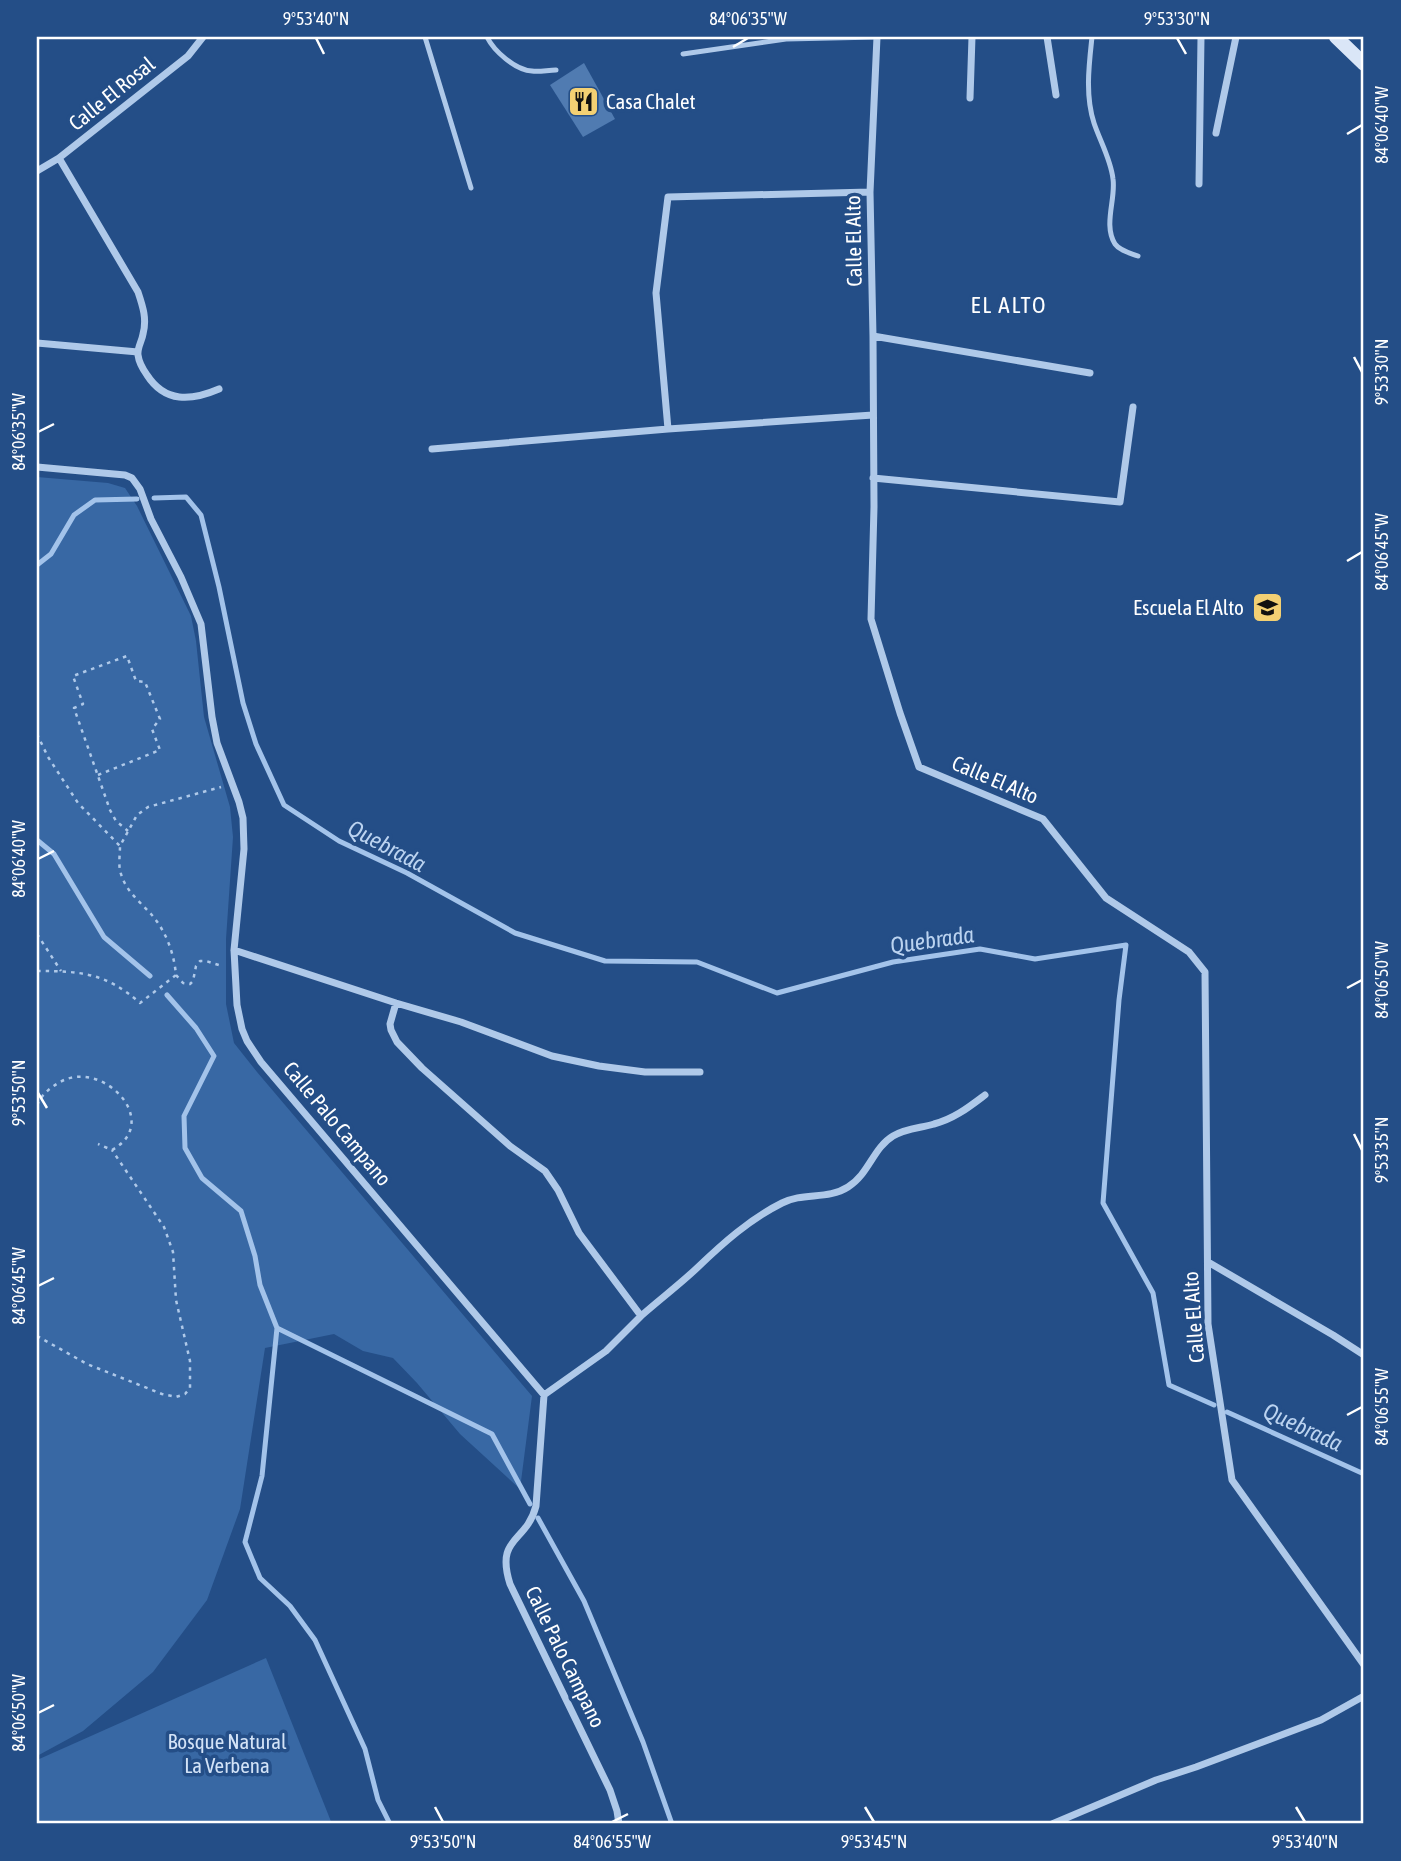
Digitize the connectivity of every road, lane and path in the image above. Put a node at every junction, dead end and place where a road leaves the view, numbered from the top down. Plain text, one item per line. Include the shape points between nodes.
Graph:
1 (203, 37) edge
2 (425, 37) edge
3 (487, 37) edge
4 (877, 37) edge
5 (972, 37) edge
6 (1047, 37) edge
7 (1092, 37) edge
8 (1201, 37) edge
9 (1236, 37) edge
10 (1336, 37) edge
11 (682, 54) dead end
12 (1364, 64) edge
13 (556, 70) dead end
14 (1056, 95) dead end
15 (970, 98) dead end
16 (1216, 133) dead end
17 (59, 158) junction
18 (37, 171) edge
19 (1199, 184) dead end
20 (471, 188) dead end
21 (870, 192) junction
22 (1138, 256) dead end
23 (873, 336) junction
24 (37, 343) edge
25 (138, 352) junction
26 (1090, 373) dead end
27 (219, 389) dead end
28 (1133, 407) dead end
29 (873, 415) junction
30 (668, 429) junction
31 (432, 449) dead end
32 (37, 467) edge
33 (873, 478) junction
34 (37, 734) edge
35 (98, 775) junction
36 (231, 784) junction
37 (128, 831) junction
38 (120, 846) junction
39 (37, 934) edge
40 (234, 950) junction
41 (37, 971) edge
42 (61, 971) junction
43 (236, 971) junction
44 (176, 975) junction
45 (396, 1003) junction
46 (700, 1072) dead end
47 (985, 1095) dead end
48 (37, 1104) edge
49 (99, 1144) dead end
50 (112, 1150) junction
51 (1208, 1262) junction
52 (641, 1316) junction
53 (37, 1336) edge
54 (1364, 1355) edge
55 (544, 1395) junction
56 (1364, 1665) edge
57 (1364, 1696) edge
58 (619, 1824) edge
59 (1052, 1824) edge

1 - 17 street, Calle El Rosal via 188,56
2 - 20 lane
3 - 13 lane via 523,69
4 - 11 lane via 786,39
4 - 21 street, Calle El Alto
5 - 15 street
6 - 14 street
7 - 22 lane via 1089,96 1113,180 1110,226 1114,243
8 - 19 street
9 - 16 street
10 - 12 main road
17 - 18 street, Calle El Rosal
17 - 25 street via 138,292 146,323
21 - 23 street, Calle El Alto
21 - 30 street via 668,197 656,293
23 - 26 street
23 - 29 street, Calle El Alto
24 - 25 street
25 - 27 street via 151,381 175,397 203,396
28 - 33 street via 1121,502
29 - 30 street
29 - 33 street, Calle El Alto
30 - 31 street
32 - 36 street, Calle Palo Campano via 125,475 137,483 201,624 212,717
33 - 51 street, Calle El Alto via 871,619 919,767 1043,819 1105,898 1189,952 1205,972
34 - 38 path via 78,803
35 - 35 path via 74,708 83,704 73,676 127,656 136,681 145,681 160,719 152,729 160,750
35 - 37 path via 110,810
36 - 37 path via 148,807
36 - 40 street, Calle Palo Campano via 243,818 244,841
37 - 38 path
38 - 44 path via 120,873 167,938
39 - 42 path
40 - 43 street, Calle Palo Campano
40 - 45 street
41 - 42 path
42 - 44 path via 97,976 140,1003
43 - 44 path via 202,961 190,984
43 - 55 street, Calle Palo Campano via 239,1017 253,1051
45 - 46 street via 461,1021 552,1056 645,1072
45 - 52 street via 390,1024 397,1042 510,1146 545,1171 579,1233
47 - 52 street via 949,1119 896,1134 849,1187 837,1193 797,1197 771,1209 731,1237
48 - 50 path via 51,1087 67,1078 88,1076 103,1082 123,1098 132,1124 127,1137
49 - 50 path
50 - 53 path via 163,1227 173,1252 190,1388 177,1397 162,1394 87,1364
51 - 54 street
51 - 56 street, Calle El Alto via 1208,1324 1232,1480
52 - 55 street via 606,1351
55 - 58 street, Calle Palo Campano via 536,1506 533,1517 507,1550 506,1571 610,1790
57 - 59 street via 1321,1720 1156,1780

